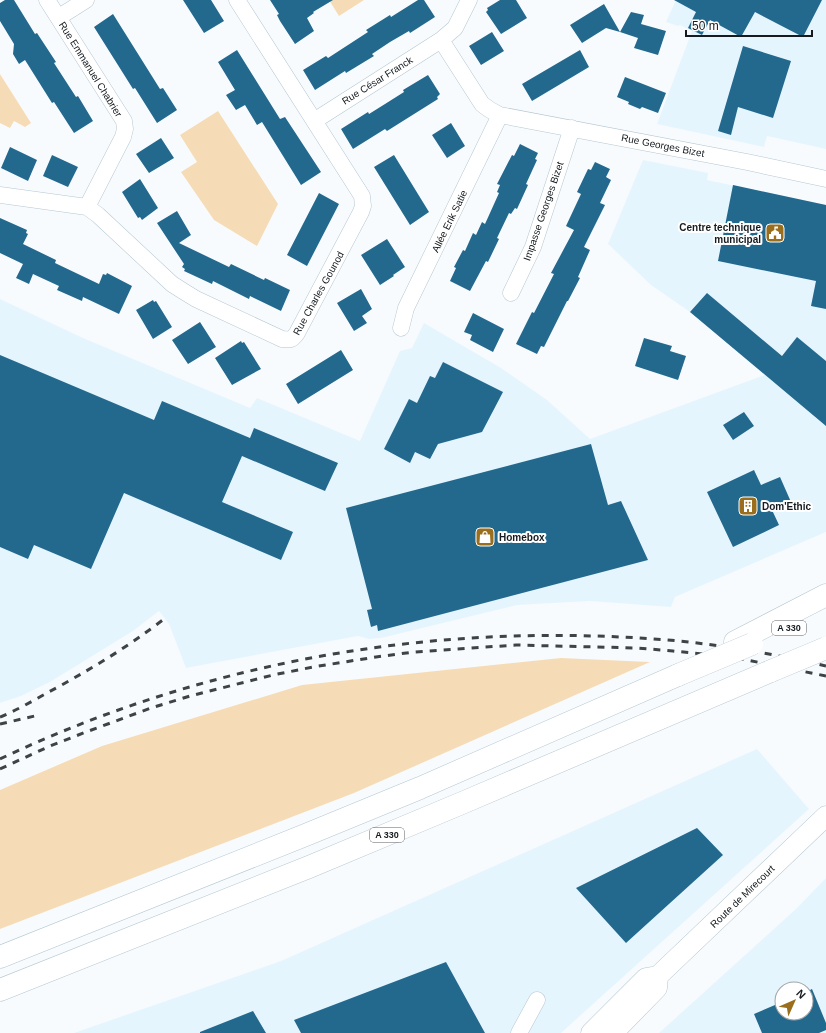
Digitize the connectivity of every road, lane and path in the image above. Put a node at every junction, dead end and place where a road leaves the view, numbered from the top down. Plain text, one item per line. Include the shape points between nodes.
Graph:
1 (47, 0) edge
2 (86, 0) edge
3 (237, 0) edge
4 (469, 0) edge
5 (59, 17) junction
6 (441, 40) junction
7 (500, 115) junction
8 (314, 121) junction
9 (572, 128) junction
10 (826, 179) edge
11 (0, 195) edge
12 (87, 207) junction
13 (511, 293) dead end
14 (401, 328) dead end
15 (826, 595) edge
16 (826, 612) edge
17 (744, 643) junction
18 (826, 648) edge
19 (826, 816) edge
20 (0, 957) edge
21 (658, 976) junction
22 (0, 990) edge
23 (537, 1000) dead end
24 (519, 1033) edge
25 (591, 1033) edge
26 (613, 1033) edge

1 - 5 street, Rue Emmanuel Chabrier
2 - 5 street, Rue Emmanuel Chabrier
3 - 8 street, Rue Charles Gounod
4 - 6 street, Rue César Franck via 454,28
5 - 12 street, Rue Emmanuel Chabrier via 124,121 123,137
6 - 7 street via 482,104
6 - 8 street, Rue César Franck
7 - 9 street, Rue Georges Bizet
7 - 14 street, Allée Erik Satie via 406,308
8 - 12 street, Rue Charles Gounod via 362,196 363,206 292,339 282,339 172,284
9 - 10 street, Rue Georges Bizet
9 - 13 street, Impasse Georges Bizet via 533,247
11 - 12 street
15 - 17 highway
16 - 17 highway, A 330
17 - 20 highway, A 330, bridge via 678,675 413,790
18 - 22 highway, A 330, bridge via 316,864
19 - 21 main road, Route de Mirecourt
21 - 25 main road, Route de Mirecourt via 646,978
21 - 26 main road, Route de Mirecourt via 657,988
23 - 24 street

